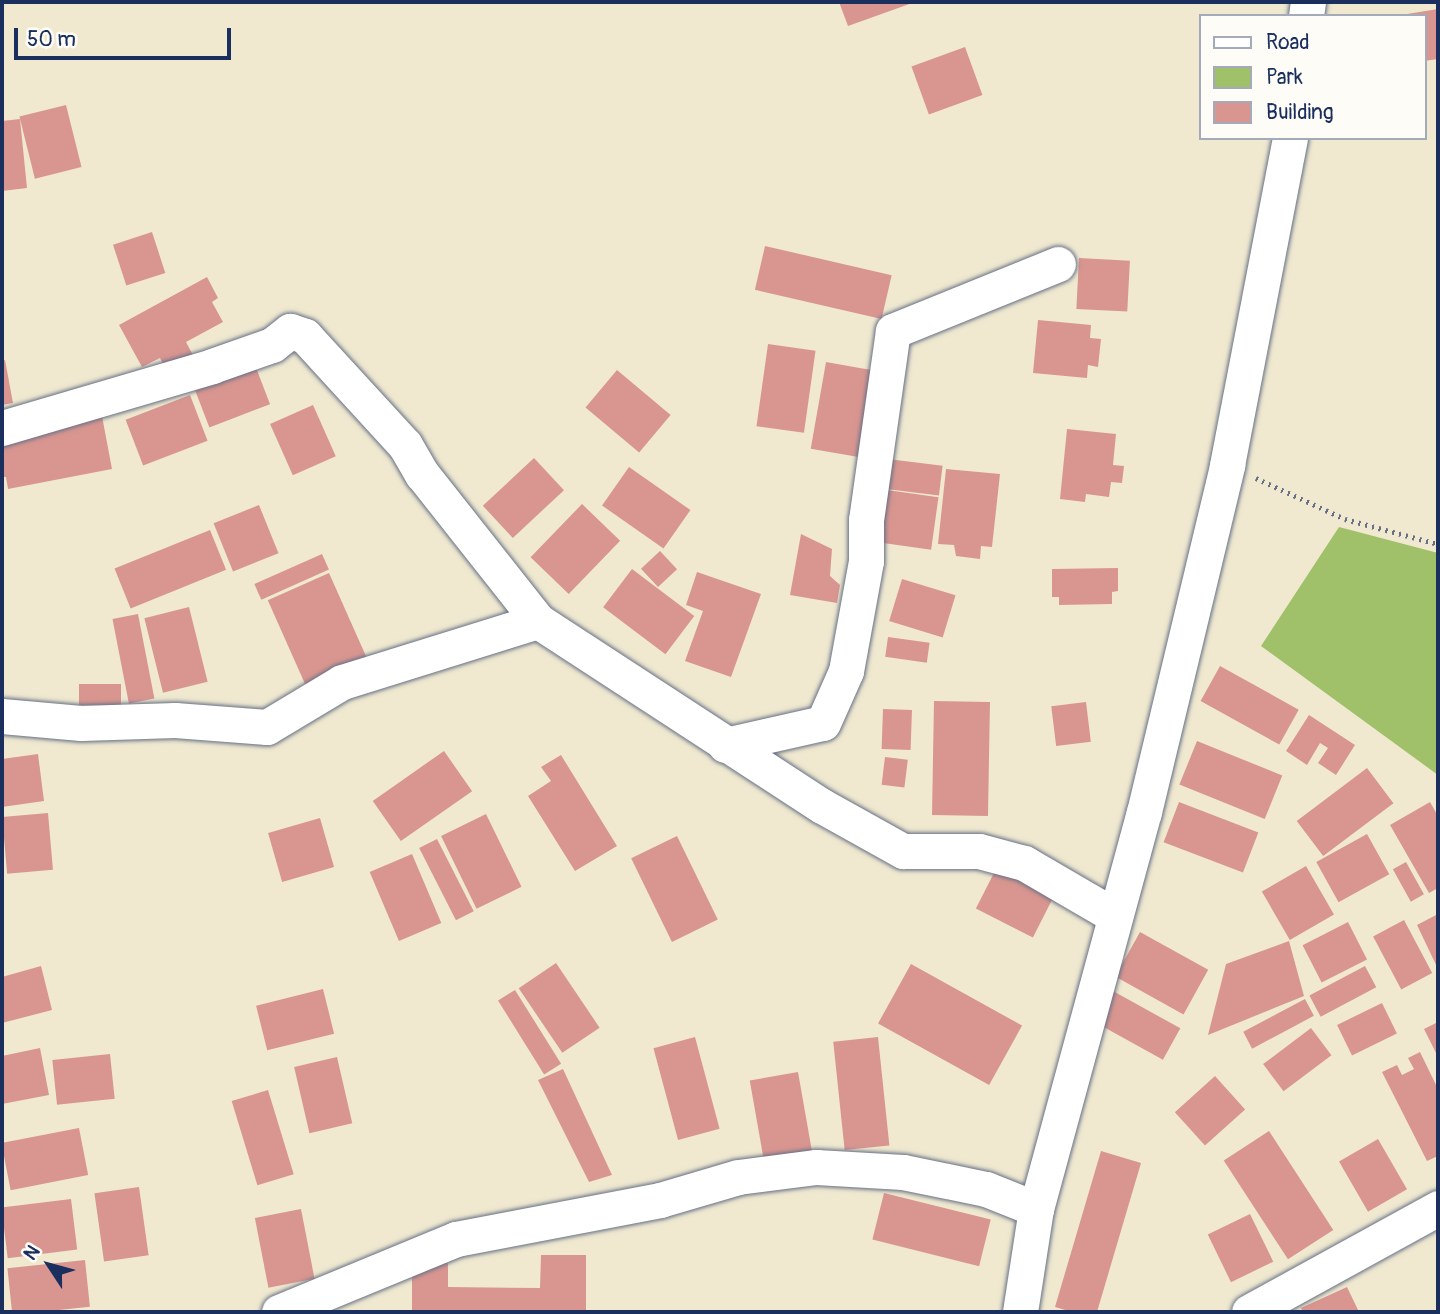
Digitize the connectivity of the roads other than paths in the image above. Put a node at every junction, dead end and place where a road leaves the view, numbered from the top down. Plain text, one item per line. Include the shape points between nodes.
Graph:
1 (1290, 140) edge
2 (1058, 264) dead end
3 (2, 428) edge
4 (538, 621) junction
5 (2, 716) edge
6 (725, 745) junction
7 (1115, 916) junction
8 (1438, 1208) edge
9 (1036, 1209) junction
10 (279, 1312) edge
11 (1020, 1312) edge
12 (1249, 1312) edge

1 - 7 street via 1227,465 1177,683
2 - 6 street via 893,331 866,520 866,561 846,671 823,723
3 - 4 street via 212,366 272,345 290,331 305,336 405,445 422,474
4 - 5 street via 342,682 267,727 175,720 80,723
4 - 6 street
6 - 7 street via 904,851 979,851 1024,863
7 - 9 street
8 - 12 street
9 - 10 street via 986,1189 903,1172 816,1167 738,1177 660,1200 456,1239
9 - 11 street

